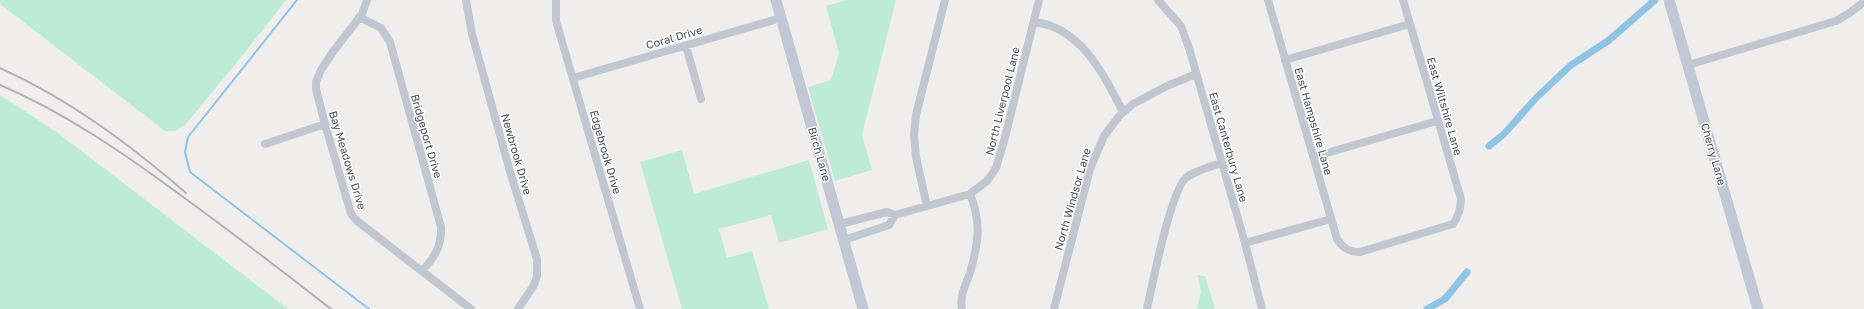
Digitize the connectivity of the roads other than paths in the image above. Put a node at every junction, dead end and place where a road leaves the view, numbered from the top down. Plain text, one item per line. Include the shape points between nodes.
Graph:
1 (367, 0) edge
2 (466, 0) edge
3 (556, 0) edge
4 (776, 0) edge
5 (945, 0) edge
6 (1039, 0) edge
7 (1158, 0) edge
8 (1268, 0) edge
9 (1403, 0) edge
10 (1669, 0) edge
11 (1864, 2) edge
12 (359, 17) junction
13 (781, 18) junction
14 (1034, 22) junction
15 (1410, 24) junction
16 (686, 46) junction
17 (1285, 60) junction
18 (1688, 65) junction
19 (1196, 74) junction
20 (573, 78) junction
21 (701, 99) dead end
22 (1124, 112) junction
23 (1438, 121) junction
24 (325, 124) junction
25 (265, 144) dead end
26 (1313, 157) junction
27 (1221, 163) junction
28 (970, 194) junction
29 (928, 206) junction
30 (895, 215) junction
31 (1331, 218) junction
32 (840, 224) junction
33 (844, 240) junction
34 (1245, 243) junction
35 (1342, 247) joint
36 (422, 272) junction
37 (471, 309) edge
38 (518, 309) edge
39 (640, 309) edge
40 (863, 309) edge
41 (962, 309) edge
42 (1054, 309) edge
43 (1147, 309) edge
44 (1262, 309) edge
45 (1758, 309) edge

1 - 12 street, Bay Meadows Drive
2 - 38 street, Newbrook Drive via 472,34 537,258 534,285
3 - 20 street, Edgebrook Drive via 556,21
4 - 13 street, Birch Lane
5 - 29 street via 916,115 914,135 916,157
6 - 14 street, North Liverpool Lane
7 - 19 street, East Canterbury Lane via 1182,26
8 - 17 street, East Hampshire Lane
9 - 15 street, East Wiltshire Lane
10 - 18 street, Cherry Lane
11 - 18 street via 1836,20
12 - 24 street, Bay Meadows Drive via 332,53 316,82
12 - 36 street, Bridgeport Drive via 381,28 390,42 441,227 442,236 437,253
13 - 16 street, Coral Drive
13 - 32 street, Birch Lane
14 - 22 street via 1059,29 1079,44 1094,60
14 - 28 street, North Liverpool Lane via 996,168 988,181
15 - 17 street
15 - 23 street, East Wiltshire Lane
16 - 20 street, Coral Drive
16 - 21 street
17 - 26 street, East Hampshire Lane
18 - 45 street, Cherry Lane
19 - 22 street, North Windsor Lane via 1148,95
19 - 27 street, East Canterbury Lane
20 - 39 street, Edgebrook Drive
22 - 42 street, North Windsor Lane via 1104,136 1090,169
23 - 26 street
23 - 35 street, East Wiltshire Lane via 1460,199 1457,219 1452,224 1360,252
24 - 25 street
24 - 36 street, Bay Meadows Drive via 351,214
26 - 31 street, East Hampshire Lane
27 - 34 street, East Canterbury Lane
27 - 43 street via 1186,177 1180,187 1173,204
28 - 29 street, North Liverpool Lane
28 - 41 street via 979,225 970,273 960,304
29 - 30 street, North Liverpool Lane
30 - 32 street, North Liverpool Lane via 887,212
30 - 33 street, North Liverpool Lane via 889,225
31 - 34 street
31 - 35 street, East Hampshire Lane
32 - 33 street, Birch Lane
33 - 40 street, Birch Lane
34 - 44 street, East Canterbury Lane
36 - 37 street, Bay Meadows Drive

